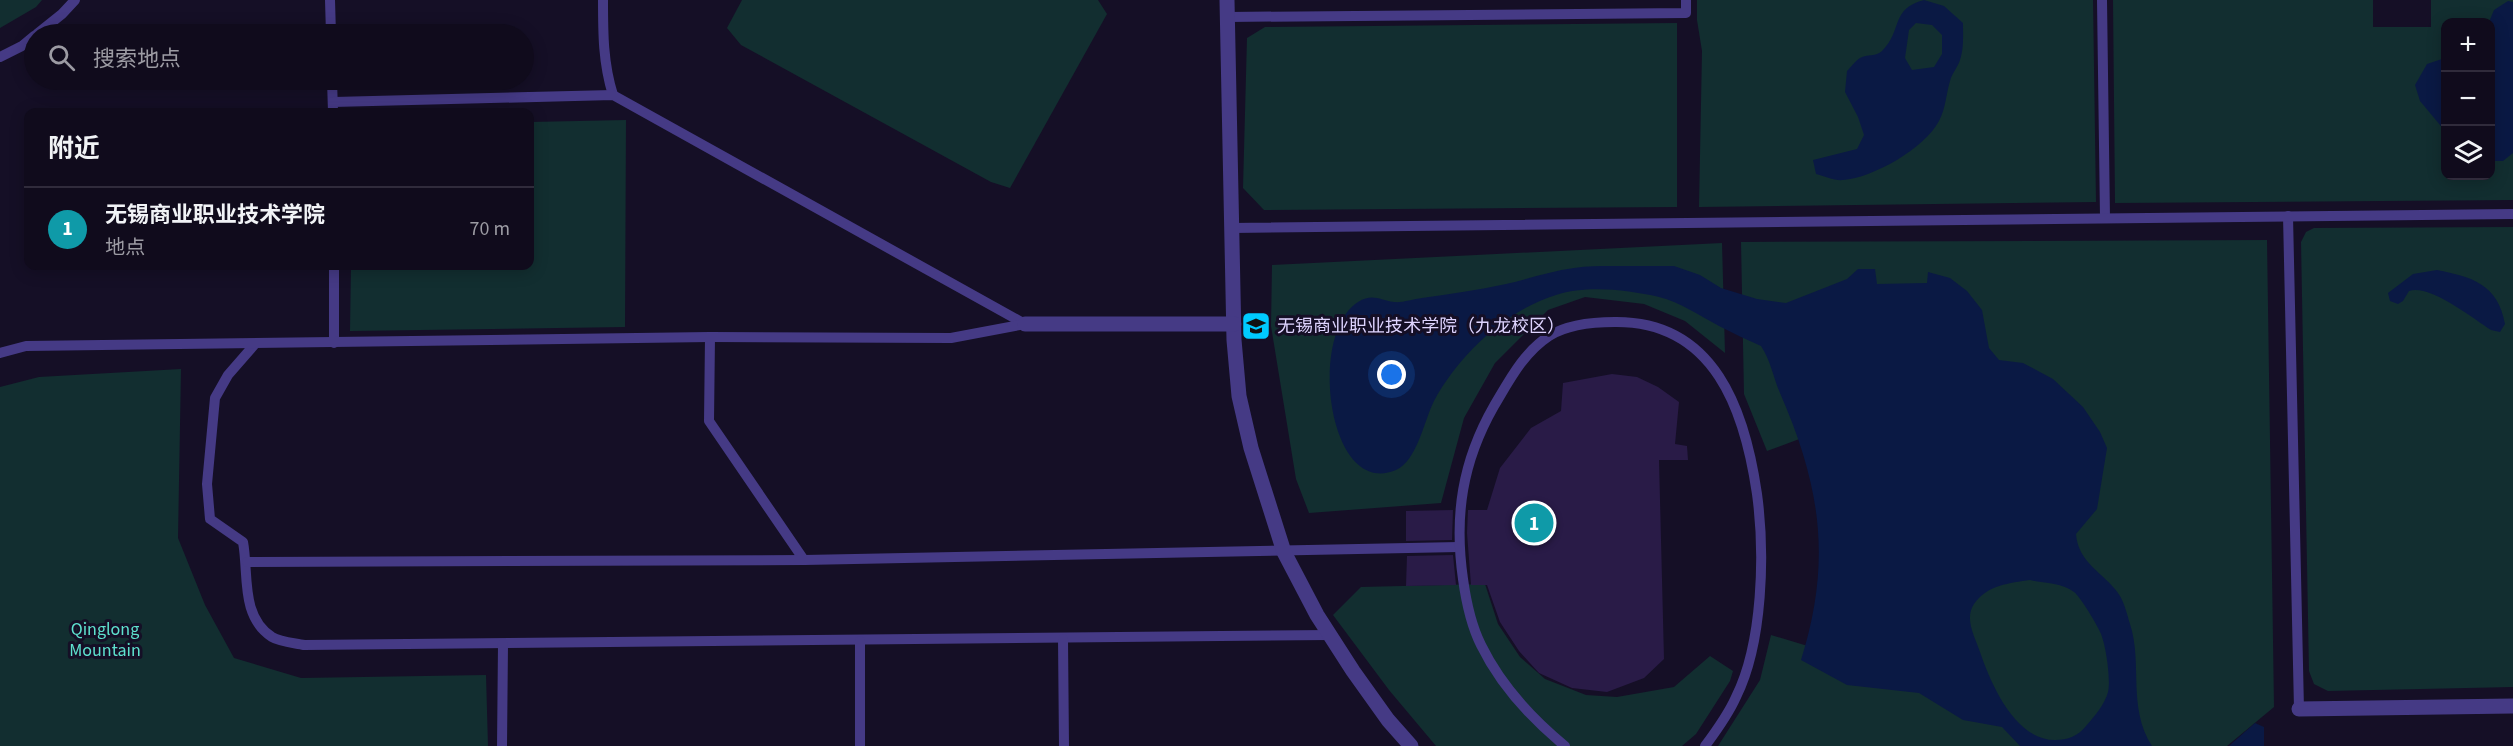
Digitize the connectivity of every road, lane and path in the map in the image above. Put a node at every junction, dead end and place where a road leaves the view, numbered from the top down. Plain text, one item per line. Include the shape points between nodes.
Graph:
1 (75, 0) edge
2 (330, 0) edge
3 (603, 0) edge
4 (1227, 0) edge
5 (1686, 0) edge
6 (2102, 0) edge
7 (1227, 17) junction
8 (50, 24) edge
9 (331, 24) edge
10 (24, 44) edge
11 (0, 57) edge
12 (332, 90) edge
13 (614, 95) junction
14 (333, 107) edge
15 (2513, 214) edge
16 (2288, 216) junction
17 (2105, 218) junction
18 (1232, 228) junction
19 (334, 270) edge
20 (1025, 324) junction
21 (1234, 324) junction
22 (710, 337) junction
23 (334, 343) junction
24 (255, 344) junction
25 (0, 354) edge
26 (1459, 547) junction
27 (1284, 552) junction
28 (804, 560) junction
29 (247, 562) junction
30 (1330, 635) junction
31 (1063, 639) junction
32 (860, 641) junction
33 (503, 644) junction
34 (2513, 706) edge
35 (2299, 709) joint
36 (502, 746) edge
37 (860, 746) edge
38 (1064, 746) edge
39 (1411, 746) edge
40 (1565, 746) edge
41 (1705, 746) edge

1 - 8 lane
2 - 9 lane
3 - 13 lane via 606,73
4 - 7 street
5 - 7 lane via 1686,13
6 - 17 lane
7 - 18 street
10 - 11 lane
12 - 14 lane
13 - 14 lane
13 - 20 lane
15 - 16 lane
16 - 17 lane
16 - 35 lane
17 - 18 lane
18 - 21 street
19 - 23 lane
20 - 21 street
20 - 22 lane via 951,338
21 - 27 street via 1239,396
22 - 23 lane
22 - 28 lane via 709,421
23 - 24 lane
24 - 25 lane via 26,346
24 - 29 lane via 228,375 215,398 207,484 210,519 243,542
26 - 27 lane
26 - 40 lane via 1467,603 1480,644 1526,711
26 - 41 lane via 1460,502 1471,455 1485,422 1525,357 1549,336 1571,326 1599,322 1626,321 1658,327 1689,342 1711,363 1732,396 1751,453 1760,515 1757,618 1748,663 1738,694
27 - 28 lane
27 - 30 street
28 - 29 lane
29 - 33 lane via 246,598 256,620 273,638 304,645
30 - 31 lane
30 - 39 street via 1388,720
31 - 32 lane
31 - 38 lane
32 - 33 lane
32 - 37 lane
33 - 36 lane
34 - 35 street

